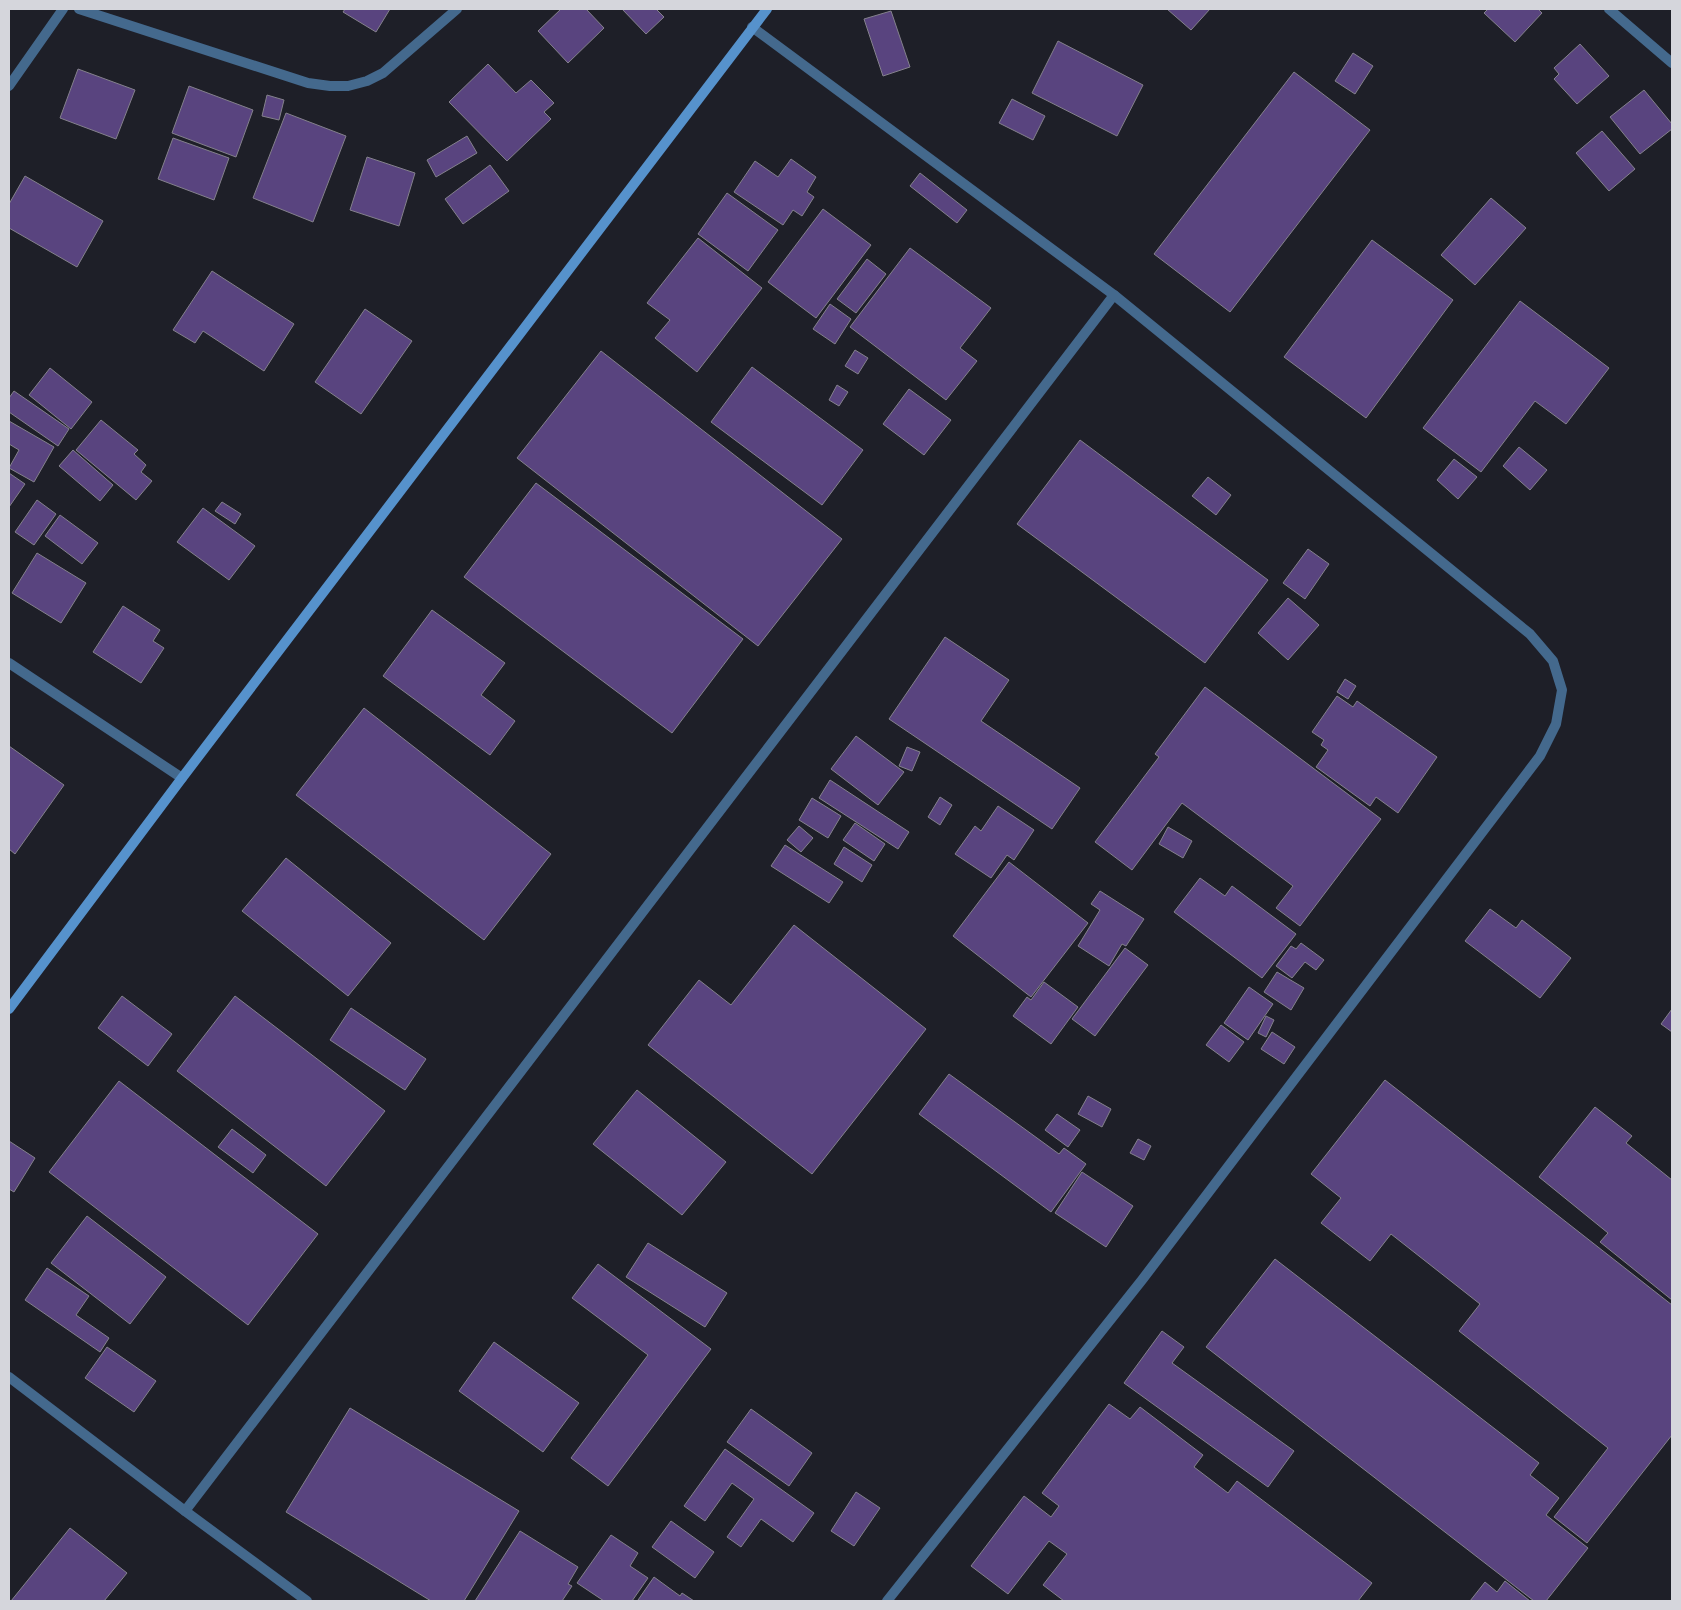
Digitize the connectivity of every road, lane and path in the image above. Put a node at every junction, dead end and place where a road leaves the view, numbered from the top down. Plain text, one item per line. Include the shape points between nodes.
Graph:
1 (64, 9) edge
2 (79, 9) edge
3 (457, 9) edge
4 (767, 9) edge
5 (1609, 9) edge
6 (752, 27) junction
7 (1672, 63) edge
8 (9, 86) edge
9 (1114, 295) junction
10 (9, 664) edge
11 (182, 778) junction
12 (9, 1009) edge
13 (9, 1377) edge
14 (185, 1511) junction
15 (307, 1601) edge
16 (887, 1601) edge

1 - 8 street
2 - 3 street via 308,83 330,86 367,81 383,72
4 - 6 street
5 - 7 street
6 - 9 street
6 - 11 street
9 - 14 street
9 - 16 street via 1530,634 1553,661 1562,690 1556,724 1540,756 1142,1280
10 - 11 street
11 - 12 street
13 - 14 street
14 - 15 street

